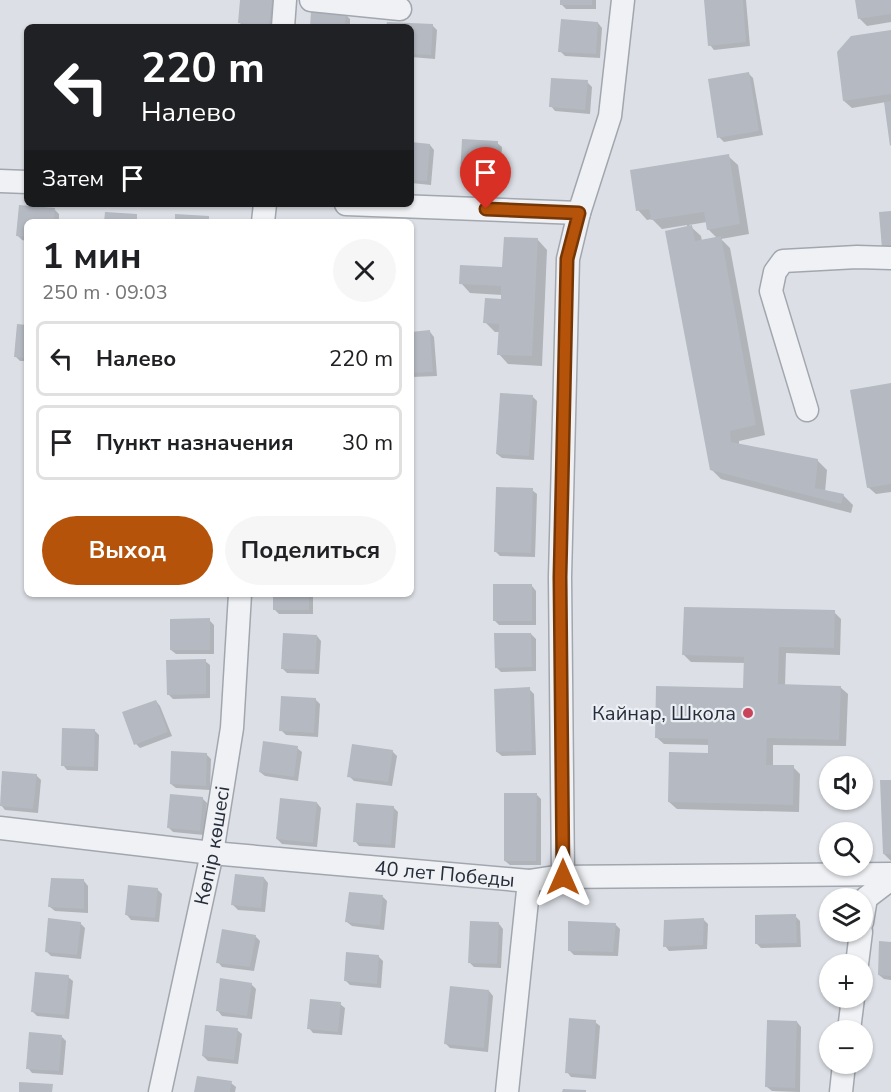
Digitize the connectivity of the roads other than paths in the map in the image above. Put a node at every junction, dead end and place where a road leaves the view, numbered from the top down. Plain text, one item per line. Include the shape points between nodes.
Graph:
1 (285, 0) edge
2 (311, 0) edge
3 (623, 0) edge
4 (400, 9) dead end
5 (283, 24) edge
6 (0, 180) edge
7 (24, 182) edge
8 (414, 207) edge
9 (579, 213) junction
10 (891, 258) edge
11 (807, 410) dead end
12 (240, 597) edge
13 (0, 828) edge
14 (212, 854) junction
15 (891, 874) edge
16 (563, 877) junction
17 (891, 879) edge
18 (529, 881) junction
19 (873, 893) edge
20 (843, 1074) edge
21 (160, 1092) edge
22 (507, 1092) edge
23 (841, 1092) edge

1 - 5 street
2 - 4 street
3 - 9 street via 610,116
6 - 7 street
8 - 9 street
9 - 16 street via 567,259 560,577
10 - 11 street via 783,261 775,272 771,291
12 - 14 street, Көпір көшесі via 232,729
13 - 14 street, 40 лет Победы
14 - 18 street, 40 лет Победы
14 - 21 street, Көпір көшесі
15 - 16 street, 40 лет Победы
16 - 18 street, 40 лет Победы
17 - 19 street
18 - 22 street
20 - 23 street

